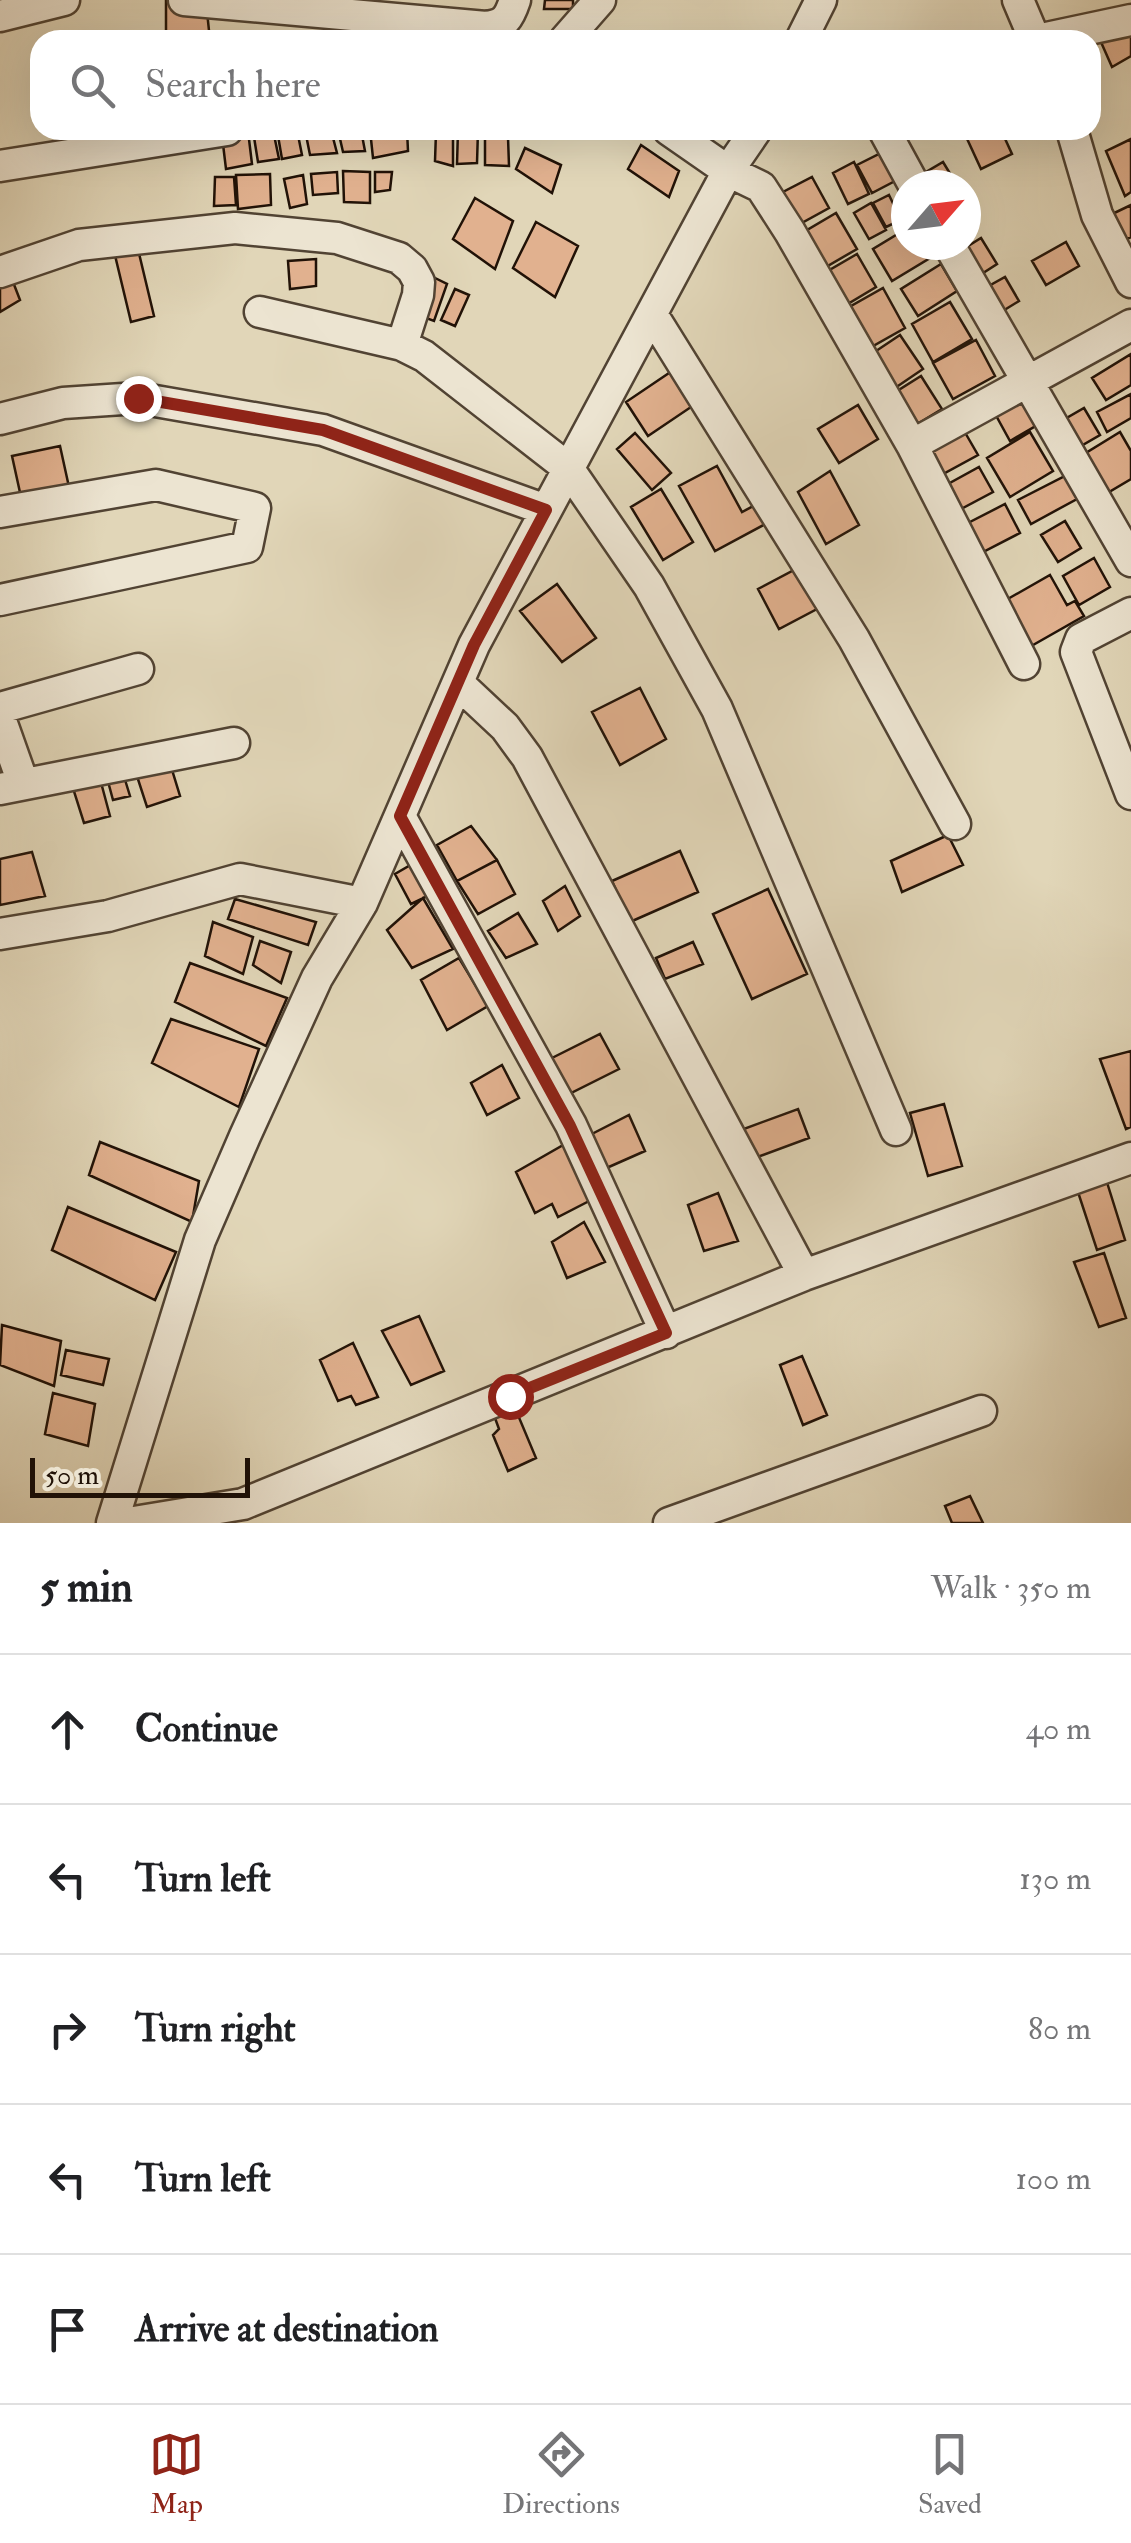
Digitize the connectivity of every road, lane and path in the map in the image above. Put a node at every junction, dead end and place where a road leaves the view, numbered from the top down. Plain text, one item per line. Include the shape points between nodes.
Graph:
1 (64, 0) edge
2 (184, 0) edge
3 (515, 0) edge
4 (600, 0) edge
5 (821, 0) edge
6 (1018, 0) edge
7 (0, 16) edge
8 (1131, 20) edge
9 (574, 30) edge
10 (806, 30) edge
11 (1032, 30) edge
12 (1084, 30) edge
13 (164, 140) edge
14 (683, 140) edge
15 (749, 140) edge
16 (889, 140) edge
17 (1075, 140) edge
18 (0, 166) edge
19 (906, 170) edge
20 (728, 171) junction
21 (957, 260) edge
22 (0, 272) edge
23 (1131, 282) edge
24 (260, 312) dead end
25 (653, 316) junction
26 (1131, 325) edge
27 (402, 346) junction
28 (1026, 382) junction
29 (0, 418) edge
30 (912, 445) junction
31 (568, 468) junction
32 (546, 510) junction
33 (0, 512) edge
34 (1131, 561) edge
35 (0, 600) edge
36 (1131, 613) edge
37 (1024, 664) dead end
38 (138, 669) dead end
39 (458, 683) junction
40 (0, 708) edge
41 (0, 718) edge
42 (234, 743) dead end
43 (11, 786) edge
44 (1131, 794) edge
45 (400, 816) junction
46 (955, 824) dead end
47 (362, 903) junction
48 (0, 934) edge
49 (896, 1130) dead end
50 (1131, 1158) edge
51 (804, 1275) junction
52 (666, 1333) junction
53 (981, 1411) dead end
54 (112, 1523) edge
55 (128, 1523) edge
56 (669, 1523) edge

1 - 7 street
2 - 3 street via 486,28 506,21
4 - 9 street
5 - 10 street
6 - 11 street
8 - 12 street
13 - 18 street
14 - 20 street
15 - 20 street
16 - 19 street
17 - 23 street via 1097,215
20 - 25 street
20 - 30 street via 760,187
21 - 28 street
22 - 27 street via 80,245 234,228 337,238 399,258 412,269 418,295
24 - 27 street
25 - 31 street
25 - 46 street via 854,639
26 - 28 street
27 - 31 street
28 - 30 street
28 - 34 street
29 - 32 street via 138,398 323,430
30 - 37 street
31 - 32 street
31 - 49 street via 649,586 717,709
32 - 39 street
33 - 35 street via 156,485 255,508 246,547
36 - 44 street via 1081,639 1076,652
38 - 40 street
39 - 45 street
39 - 51 street via 527,757
41 - 43 street
42 - 43 street
45 - 47 street
45 - 52 street via 570,1126
47 - 48 street via 240,879 108,916
47 - 54 street via 317,978 200,1240
50 - 51 street
51 - 52 street
52 - 55 street via 243,1504
53 - 56 street

